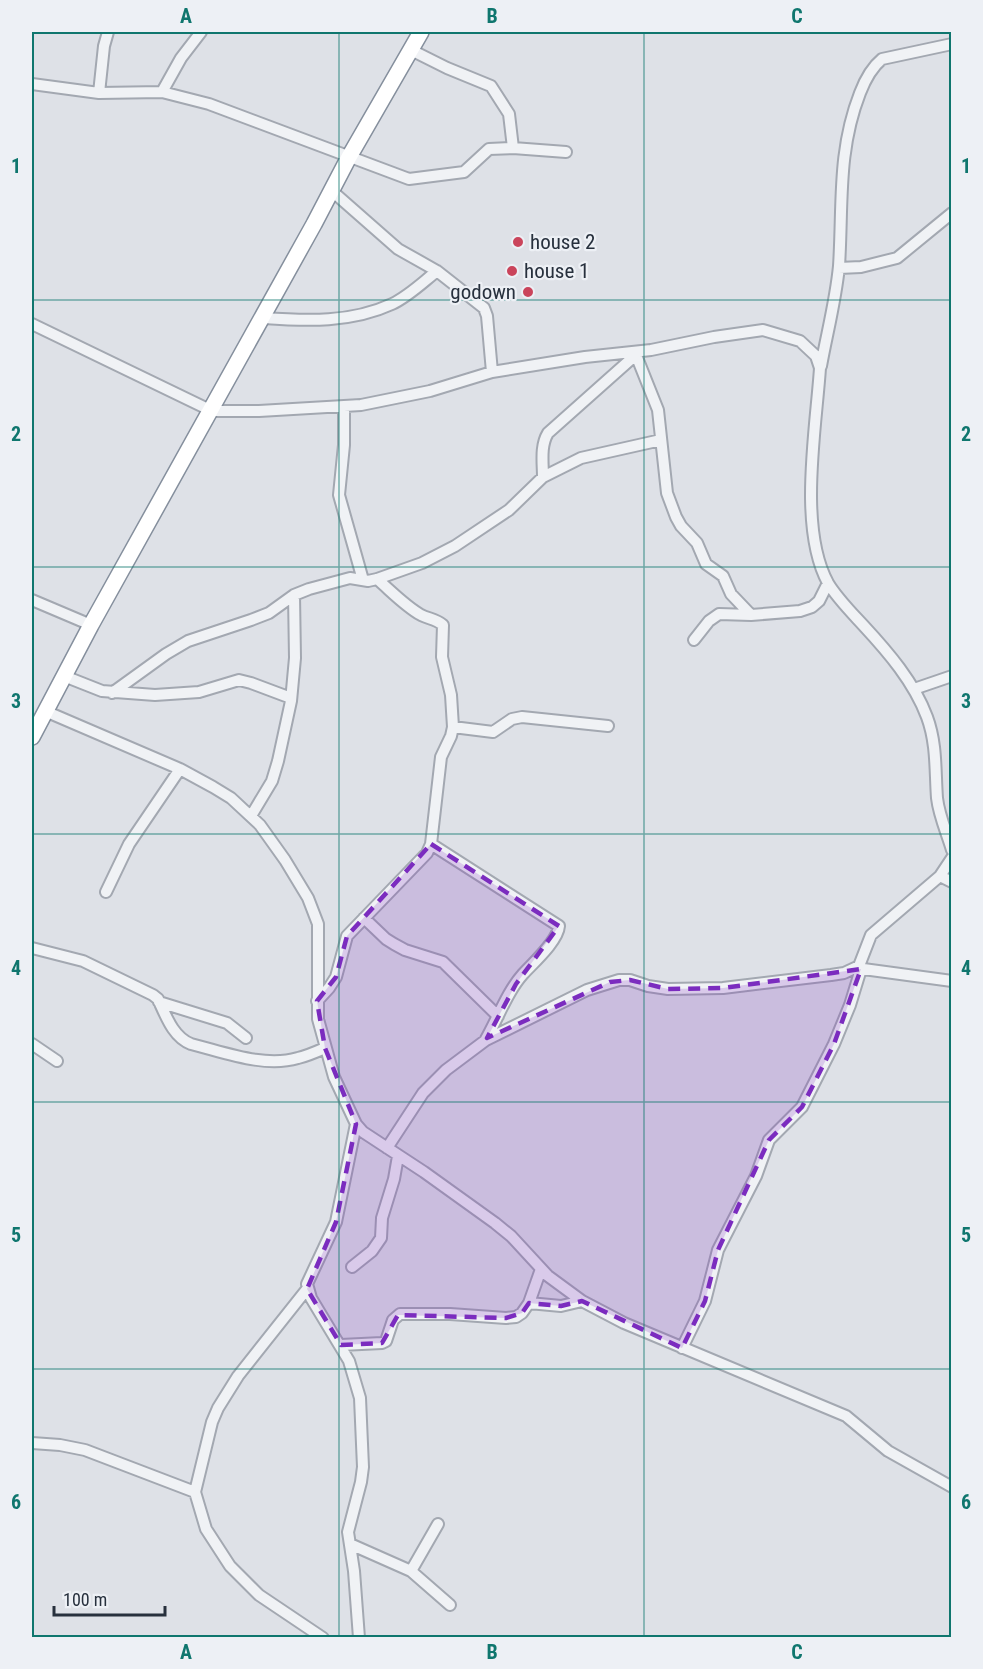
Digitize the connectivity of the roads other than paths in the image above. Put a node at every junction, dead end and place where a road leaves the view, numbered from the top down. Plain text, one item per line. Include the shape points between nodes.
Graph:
1 (108, 32) edge
2 (201, 32) edge
3 (421, 32) edge
4 (951, 44) edge
5 (411, 50) junction
6 (32, 84) edge
7 (162, 92) junction
8 (99, 93) junction
9 (513, 148) junction
10 (566, 152) dead end
11 (349, 157) junction
12 (332, 191) junction
13 (951, 213) edge
14 (838, 268) junction
15 (437, 271) junction
16 (263, 318) junction
17 (32, 324) edge
18 (637, 353) junction
19 (820, 368) junction
20 (492, 372) junction
21 (344, 406) junction
22 (212, 411) junction
23 (661, 440) junction
24 (543, 477) junction
25 (377, 579) junction
26 (363, 580) junction
27 (828, 583) junction
28 (294, 595) junction
29 (32, 600) edge
30 (751, 615) junction
31 (91, 625) junction
32 (694, 640) dead end
33 (64, 676) junction
34 (951, 676) edge
35 (914, 689) junction
36 (112, 693) junction
37 (291, 698) junction
38 (45, 711) junction
39 (608, 726) dead end
40 (453, 727) junction
41 (32, 737) edge
42 (180, 769) junction
43 (251, 816) junction
44 (431, 844) junction
45 (951, 850) edge
46 (951, 858) edge
47 (940, 876) junction
48 (951, 882) edge
49 (106, 892) dead end
50 (364, 918) junction
51 (32, 948) edge
52 (858, 968) junction
53 (951, 981) edge
54 (317, 1001) junction
55 (159, 1002) junction
56 (498, 1017) junction
57 (246, 1038) dead end
58 (486, 1040) junction
59 (32, 1044) edge
60 (325, 1048) junction
61 (57, 1061) dead end
62 (356, 1124) junction
63 (387, 1148) junction
64 (398, 1156) junction
65 (352, 1267) dead end
66 (541, 1269) junction
67 (307, 1289) junction
68 (582, 1301) junction
69 (529, 1303) junction
70 (341, 1345) junction
71 (682, 1348) junction
72 (32, 1443) edge
73 (951, 1487) edge
74 (195, 1492) junction
75 (438, 1524) dead end
76 (350, 1544) junction
77 (411, 1571) junction
78 (450, 1605) dead end
79 (318, 1636) edge
80 (359, 1638) edge

1 - 8 street
2 - 7 street
3 - 5 highway
4 - 14 street via 882,59 865,80 849,123 843,157
5 - 9 street via 491,86 508,114
5 - 11 highway
6 - 8 street
7 - 8 street
7 - 11 street via 209,104
9 - 10 street
9 - 11 street via 489,149 460,173 415,179 405,179
11 - 12 highway
12 - 15 street via 398,249
12 - 16 highway
13 - 14 street via 897,258
14 - 19 street
15 - 16 street via 393,303 370,313 302,321
15 - 20 street via 486,312
16 - 22 highway
17 - 22 street
18 - 19 street via 763,330 800,340 816,356
18 - 20 street
18 - 23 street via 658,410
18 - 24 street via 548,433 544,439
19 - 27 street via 811,515 816,548
20 - 21 street via 430,391
21 - 22 street
21 - 26 street via 339,495
22 - 31 highway
23 - 24 street via 581,458
23 - 30 street via 668,493 676,518 697,543 708,566 723,576 731,594
24 - 25 street via 509,510 455,546
25 - 26 street
25 - 40 street via 413,610 442,625 442,657
26 - 28 street via 345,579
27 - 30 street via 812,607
27 - 35 street
28 - 36 street via 269,613 188,641
28 - 37 street
29 - 31 street
30 - 32 street via 719,614
31 - 33 highway
33 - 36 street
33 - 38 highway
34 - 35 street
35 - 45 street via 934,739 937,799
36 - 37 street via 192,693 238,680
37 - 43 street via 272,781
38 - 41 highway
38 - 42 street
39 - 40 street via 522,717 493,732
40 - 44 street via 439,767
42 - 43 street via 231,798
42 - 49 street via 129,844
43 - 54 street via 285,860 308,898 318,924
44 - 50 street via 427,853
44 - 56 street via 559,926 551,942 516,984
46 - 47 street
47 - 48 street
47 - 52 street via 871,935
50 - 54 street via 347,936 336,977
50 - 56 street via 394,944 442,962
51 - 55 street via 83,962 146,990
52 - 53 street
52 - 58 street via 723,988 668,989 630,980 610,982
52 - 71 street via 850,1005 834,1044 802,1107 770,1140 718,1250 705,1301
54 - 60 street
55 - 57 street via 227,1023
55 - 60 street via 176,1035 191,1044 280,1061
56 - 58 street
58 - 63 street via 434,1081
59 - 61 street
60 - 62 street
62 - 63 street
62 - 67 street via 336,1222 308,1279
63 - 64 street
64 - 65 street via 382,1218 381,1238
64 - 66 street via 495,1223
66 - 68 street
66 - 69 street
67 - 70 street
67 - 74 street via 238,1376 218,1408
68 - 69 street via 561,1306
68 - 71 street
69 - 70 street via 516,1317 506,1318 400,1314 393,1320 386,1341
70 - 76 street via 360,1398 363,1467 350,1521
71 - 73 street via 846,1416 888,1450
72 - 74 street via 85,1450
74 - 79 street via 206,1529 230,1566 259,1595
75 - 77 street
76 - 77 street
76 - 80 street
77 - 78 street

